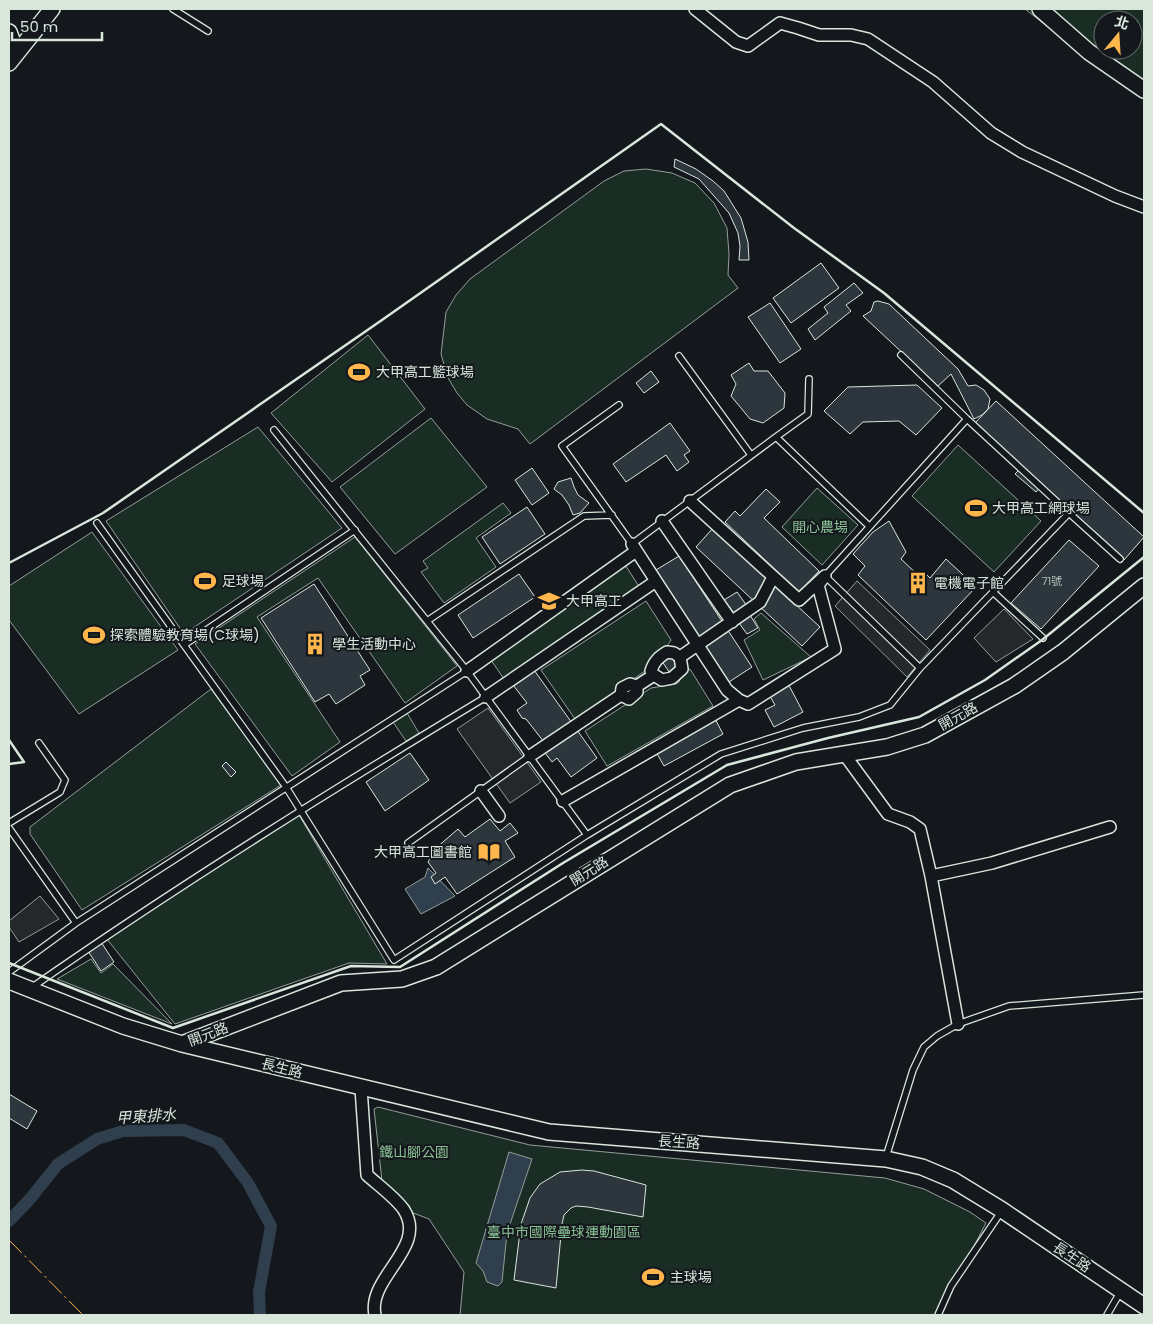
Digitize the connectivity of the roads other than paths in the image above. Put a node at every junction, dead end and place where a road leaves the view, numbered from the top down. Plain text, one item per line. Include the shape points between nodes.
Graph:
1 (52, 9) edge
2 (173, 9) edge
3 (695, 9) edge
4 (1040, 9) edge
5 (208, 31) dead end
6 (9, 32) edge
7 (9, 63) edge
8 (1144, 90) edge
9 (1144, 207) edge
10 (901, 355) dead end
11 (679, 356) dead end
12 (809, 379) dead end
13 (619, 405) dead end
14 (966, 419) junction
15 (274, 430) dead end
16 (776, 437) junction
17 (751, 456) junction
18 (690, 500) junction
19 (1069, 513) junction
20 (612, 515) junction
21 (662, 521) junction
22 (97, 523) dead end
23 (869, 526) junction
24 (355, 530) junction
25 (634, 547) junction
26 (1120, 559) dead end
27 (824, 576) junction
28 (773, 577) junction
29 (656, 581) junction
30 (1144, 586) edge
31 (993, 592) junction
32 (427, 621) junction
33 (732, 622) junction
34 (1043, 638) dead end
35 (184, 645) junction
36 (697, 645) junction
37 (680, 657) junction
38 (920, 668) junction
39 (467, 671) junction
40 (654, 675) junction
41 (486, 697) junction
42 (739, 700) junction
43 (39, 743) dead end
44 (844, 754) junction
45 (530, 756) junction
46 (286, 788) junction
47 (482, 791) junction
48 (563, 802) junction
49 (300, 810) junction
50 (499, 816) dead end
51 (9, 823) edge
52 (1110, 827) dead end
53 (9, 828) edge
54 (587, 835) junction
55 (408, 843) dead end
56 (931, 876) junction
57 (76, 923) junction
58 (9, 972) edge
59 (9, 981) edge
60 (29, 989) junction
61 (1144, 995) edge
62 (958, 1024) junction
63 (182, 1044) junction
64 (360, 1088) junction
65 (886, 1159) junction
66 (1002, 1210) junction
67 (1121, 1291) junction
68 (1144, 1306) edge
69 (374, 1312) edge
70 (938, 1315) edge
71 (1107, 1315) edge

1 - 7 street
2 - 5 lane
3 - 9 street via 736,42 748,46 780,23 819,35 851,35 868,39 933,82 991,133 1115,196
4 - 8 street via 1088,52
6 - 7 street via 14,45
10 - 14 lane
11 - 17 lane
12 - 16 lane via 808,414
13 - 20 lane via 562,446
14 - 19 lane
14 - 23 lane
15 - 24 lane
16 - 17 lane
16 - 23 lane
17 - 18 lane
18 - 21 lane
18 - 28 street
19 - 26 lane
19 - 31 lane
20 - 25 lane
20 - 32 lane via 584,516
21 - 25 lane
21 - 33 street
22 - 35 lane
23 - 27 lane
24 - 32 lane
24 - 35 lane
25 - 29 street
25 - 39 street
27 - 28 street via 799,600
27 - 38 lane
27 - 42 street via 818,585 835,649 748,704
28 - 33 street via 760,602
29 - 36 street
29 - 41 street
30 - 44 street, 開元路 via 1063,652 1014,686 925,734 887,747
31 - 34 lane
31 - 38 lane
32 - 39 lane
33 - 36 street
35 - 46 lane
36 - 37 street
36 - 42 street via 727,690
37 - 40 street via 682,669 672,678 662,680
37 - 40 street via 674,653 663,654 655,660 651,671
38 - 54 lane via 890,705 859,717 803,728 720,754
39 - 41 lane
39 - 46 lane
40 - 45 street via 637,686 630,684 622,688 621,695
41 - 45 lane
41 - 49 lane
42 - 48 street
43 - 51 lane via 66,780 60,792
44 - 56 street via 888,814 920,829
44 - 63 street, 開元路 via 796,762 730,785 436,967 402,979 341,982
45 - 47 lane
45 - 48 lane
46 - 49 lane
46 - 57 lane
47 - 50 street
47 - 55 lane
48 - 54 lane
49 - 54 lane via 394,960
49 - 60 lane via 121,925
52 - 56 street via 992,863
53 - 57 lane
56 - 62 street
57 - 58 lane
59 - 60 street, 開元路
60 - 63 street, 開元路 via 123,1026
61 - 62 lane via 1009,1006
62 - 65 lane via 924,1047 913,1070
63 - 64 street, 長生路
64 - 65 street, 長生路 via 549,1132
64 - 69 street via 367,1175 403,1208 410,1222 409,1237 376,1294
65 - 66 street, 長生路 via 953,1180
66 - 67 street, 長生路
66 - 70 lane via 951,1286
67 - 68 street, 長生路
67 - 71 lane

